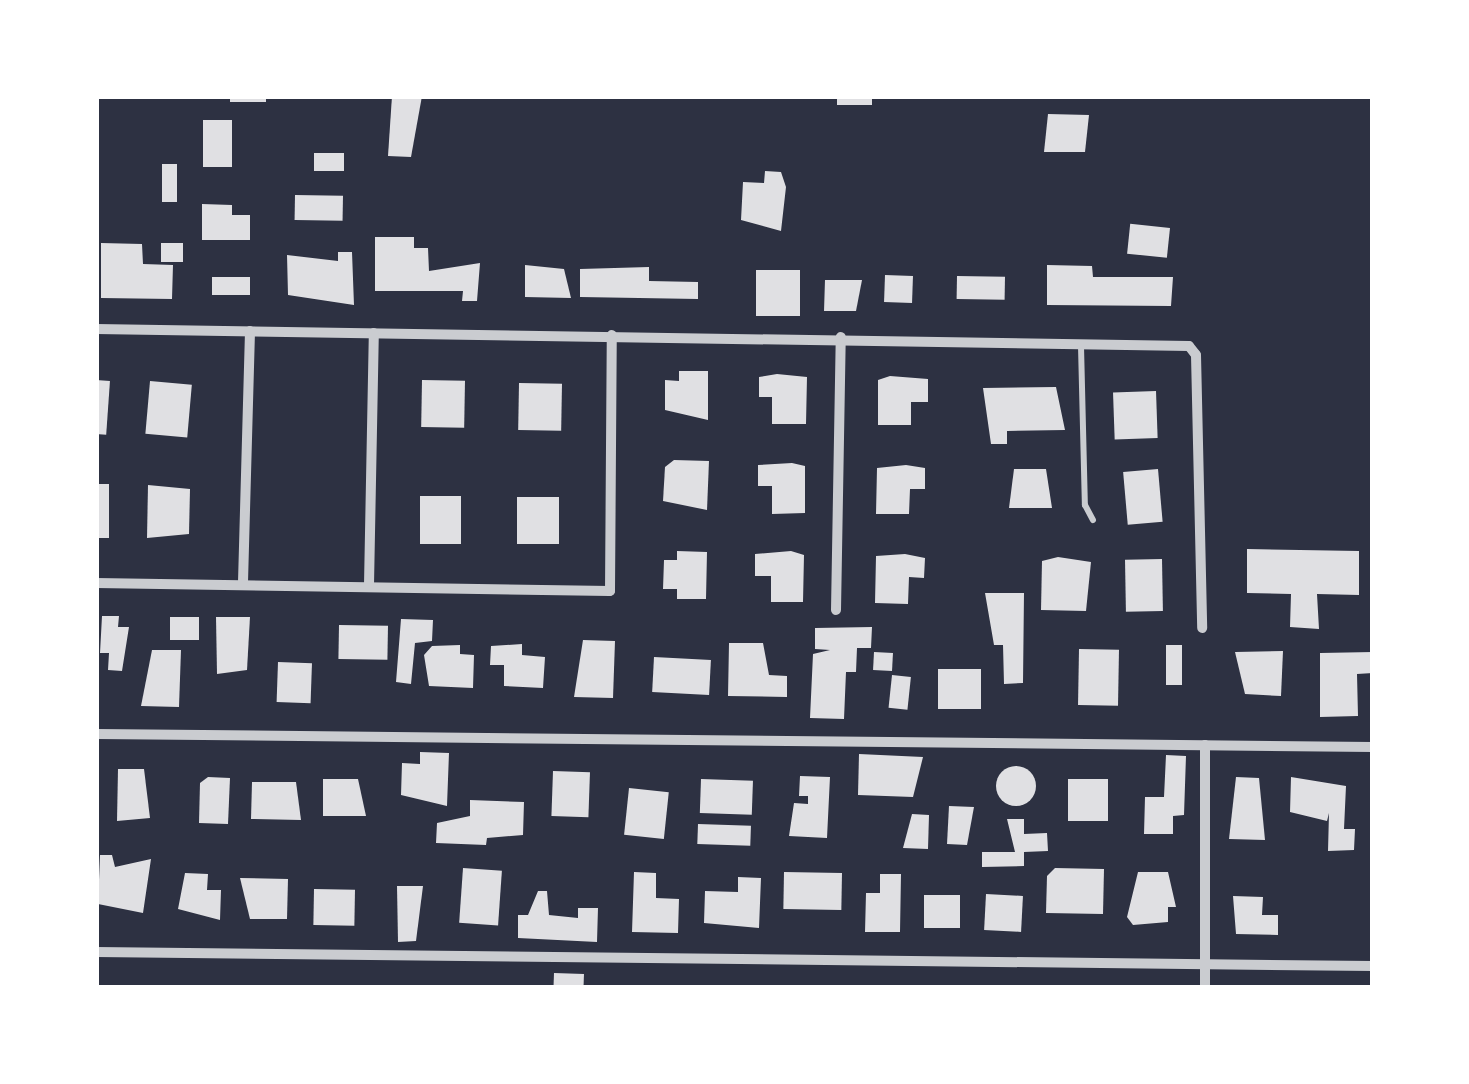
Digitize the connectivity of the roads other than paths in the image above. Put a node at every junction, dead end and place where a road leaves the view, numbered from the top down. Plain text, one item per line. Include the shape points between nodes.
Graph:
1 (96, 329) edge
2 (250, 331) junction
3 (374, 334) junction
4 (612, 335) junction
5 (841, 337) junction
6 (1082, 342) junction
7 (1093, 520) dead end
8 (243, 582) junction
9 (96, 583) edge
10 (369, 585) junction
11 (836, 610) dead end
12 (1202, 628) dead end
13 (96, 734) edge
14 (1205, 745) junction
15 (1373, 747) edge
16 (96, 952) edge
17 (1205, 963) junction
18 (1373, 965) edge
19 (1205, 988) edge

1 - 2 street
2 - 3 street
2 - 8 street
3 - 4 street
3 - 10 street
4 - 5 street
4 - 10 street via 610,591
5 - 6 street
5 - 11 street
6 - 7 lane via 1085,506
6 - 12 street via 1175,344 1196,355
8 - 9 street
8 - 10 street
13 - 14 street
14 - 15 street
14 - 17 street
16 - 17 street
17 - 18 street
17 - 19 street

